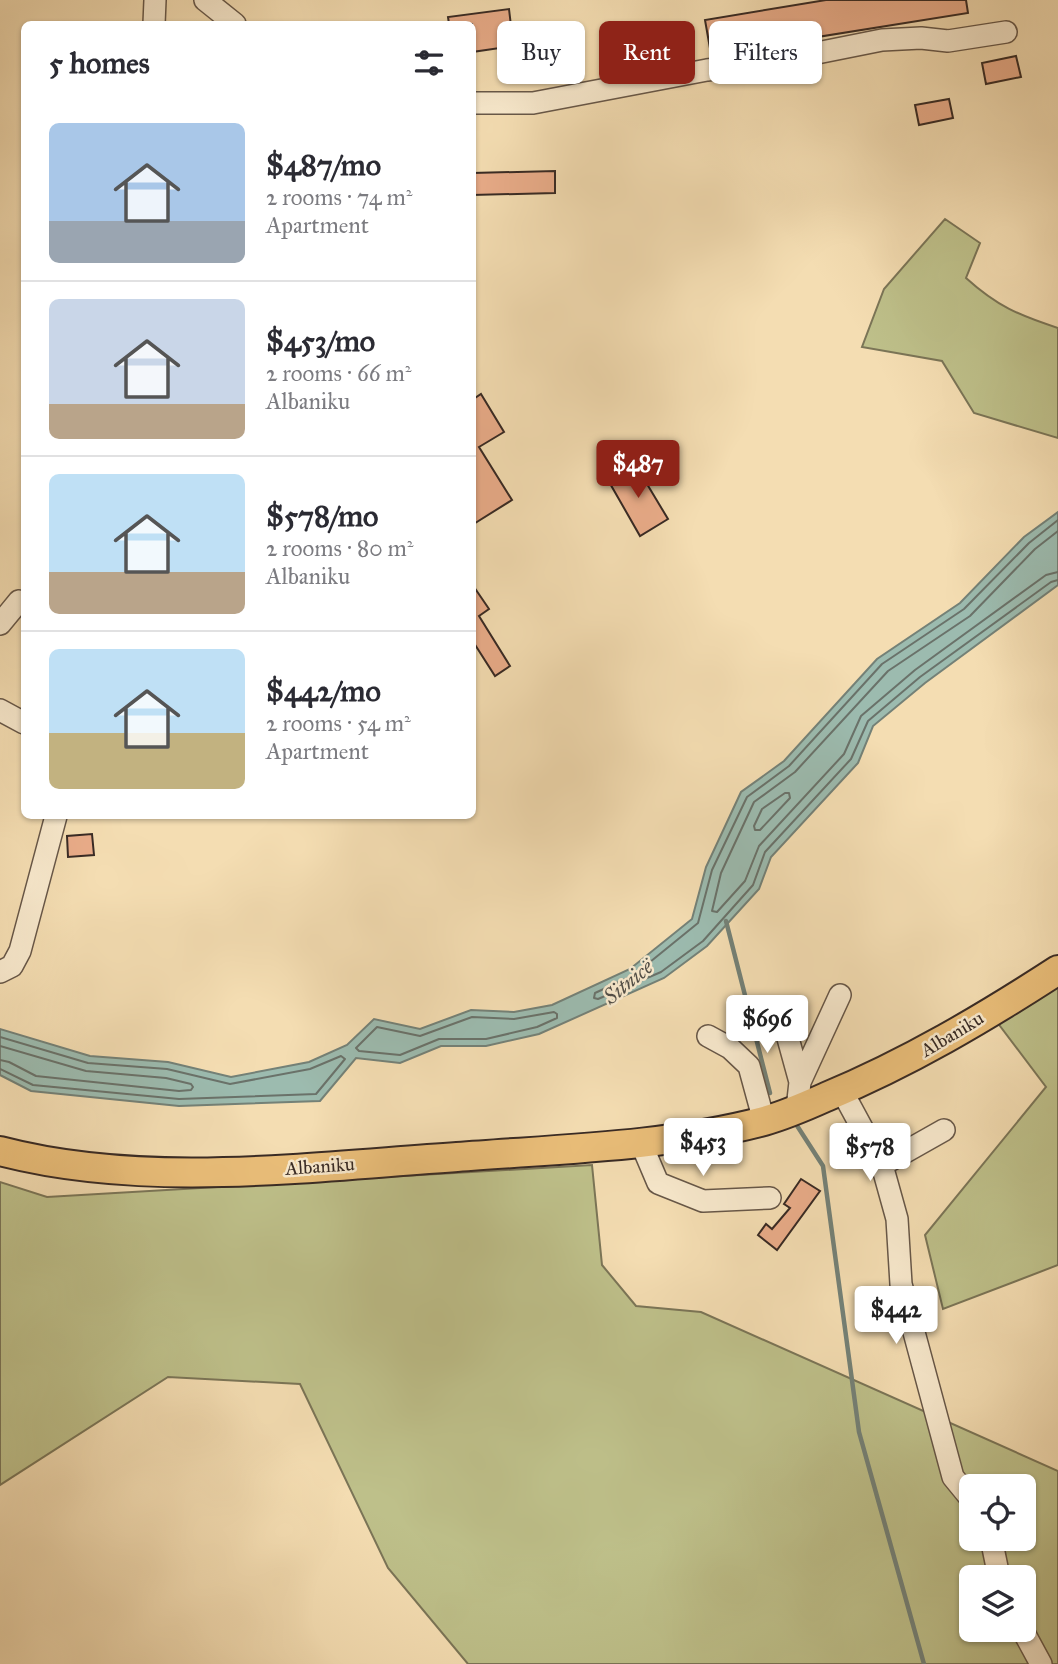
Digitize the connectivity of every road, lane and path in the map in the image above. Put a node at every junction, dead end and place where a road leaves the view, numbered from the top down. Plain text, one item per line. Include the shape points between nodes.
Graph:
1 (205, 0) edge
2 (231, 21) edge
3 (1006, 32) dead end
4 (476, 103) edge
5 (19, 601) dead end
6 (0, 624) edge
7 (0, 710) edge
8 (21, 721) edge
9 (55, 819) edge
10 (1058, 970) edge
11 (0, 972) edge
12 (840, 995) dead end
13 (786, 1031) dead end
14 (708, 1037) dead end
15 (842, 1091) junction
16 (799, 1095) junction
17 (764, 1121) junction
18 (944, 1129) dead end
19 (641, 1143) junction
20 (0, 1151) edge
21 (882, 1165) junction
22 (770, 1198) dead end
23 (959, 1484) edge
24 (1030, 1642) edge
25 (1041, 1664) edge

1 - 2 street
3 - 4 street via 948,41 882,40 533,103
5 - 6 street
7 - 8 street
9 - 11 street via 20,951 12,966
10 - 15 main road, Albaniku via 906,1062
12 - 16 street
13 - 16 street
14 - 17 street via 730,1048 749,1066
15 - 16 main road, Albaniku
15 - 21 street
16 - 17 main road, Albaniku
17 - 19 main road, Albaniku
18 - 21 street
19 - 20 main road, Albaniku via 284,1169 163,1171 47,1163
19 - 22 street via 658,1183 703,1201
21 - 23 street via 897,1219 901,1284 953,1477
24 - 25 street

